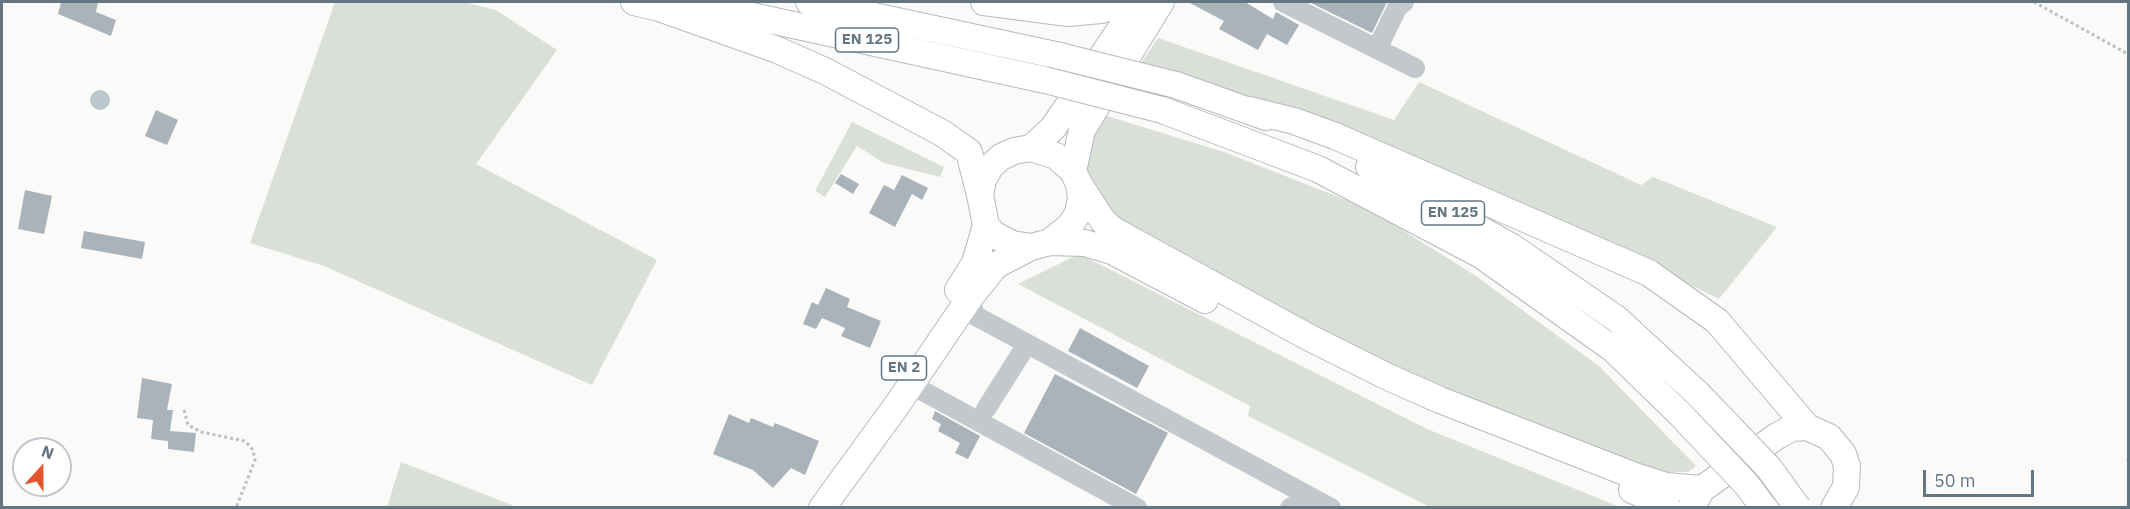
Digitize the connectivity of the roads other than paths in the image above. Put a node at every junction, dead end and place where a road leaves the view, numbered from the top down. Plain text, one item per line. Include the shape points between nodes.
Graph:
1 (634, 2) edge
2 (688, 2) edge
3 (809, 2) edge
4 (984, 2) edge
5 (1161, 2) edge
6 (1283, 2) edge
7 (1404, 2) edge
8 (1125, 3) edge
9 (1377, 49) junction
10 (1415, 68) dead end
11 (1250, 110) junction
12 (1031, 148) junction
13 (1076, 177) junction
14 (984, 217) junction
15 (1041, 244) junction
16 (971, 296) junction
17 (986, 322) junction
18 (950, 327) junction
19 (1026, 344) junction
20 (910, 384) junction
21 (986, 409) dead end
22 (1807, 427) junction
23 (1696, 498) edge
24 (1846, 501) edge
25 (814, 507) edge
26 (822, 507) edge
27 (1137, 507) edge
28 (1290, 507) edge
29 (1299, 507) edge
30 (1331, 507) edge
31 (1668, 507) edge
32 (1764, 507) edge
33 (1798, 507) edge

1 - 14 main road via 775,49 962,145 973,161
2 - 32 main road, EN 125, bridge via 1045,80 1162,110 1318,169 1481,255 1613,348 1679,413
3 - 11 main road, EN 125, bridge via 1060,56 1176,85
4 - 8 main road via 1068,13
5 - 13 main road, EN 2 via 1082,130
6 - 9 street
7 - 9 street via 1397,8
8 - 12 main road, EN 2 via 1053,128
9 - 10 street
11 - 22 main road via 1335,136 1649,273 1717,321
11 - 33 main road, EN 125, bridge via 1334,147 1512,247 1617,319 1698,394 1769,468
12 - 13 main road via 1056,156
12 - 14 main road, EN 2 via 1014,151 990,167 980,195
13 - 15 main road, EN 2 via 1081,198 1078,213 1070,226
13 - 23 main road via 1103,221 1113,230 1308,337 1440,400
14 - 15 main road via 1002,240
14 - 25 main road, EN 2 via 975,263
15 - 16 main road, EN 2 via 996,265
15 - 31 main road via 1084,243 1112,251 1385,394
16 - 17 street via 974,315
16 - 18 main road, EN 2
17 - 18 street via 969,320
17 - 19 street
18 - 20 main road, EN 2
19 - 21 street
19 - 30 street
20 - 26 main road, EN 2
20 - 27 street
22 - 23 main road via 1792,428 1777,436
22 - 24 main road via 1829,437 1843,454 1847,466
28 - 29 street

